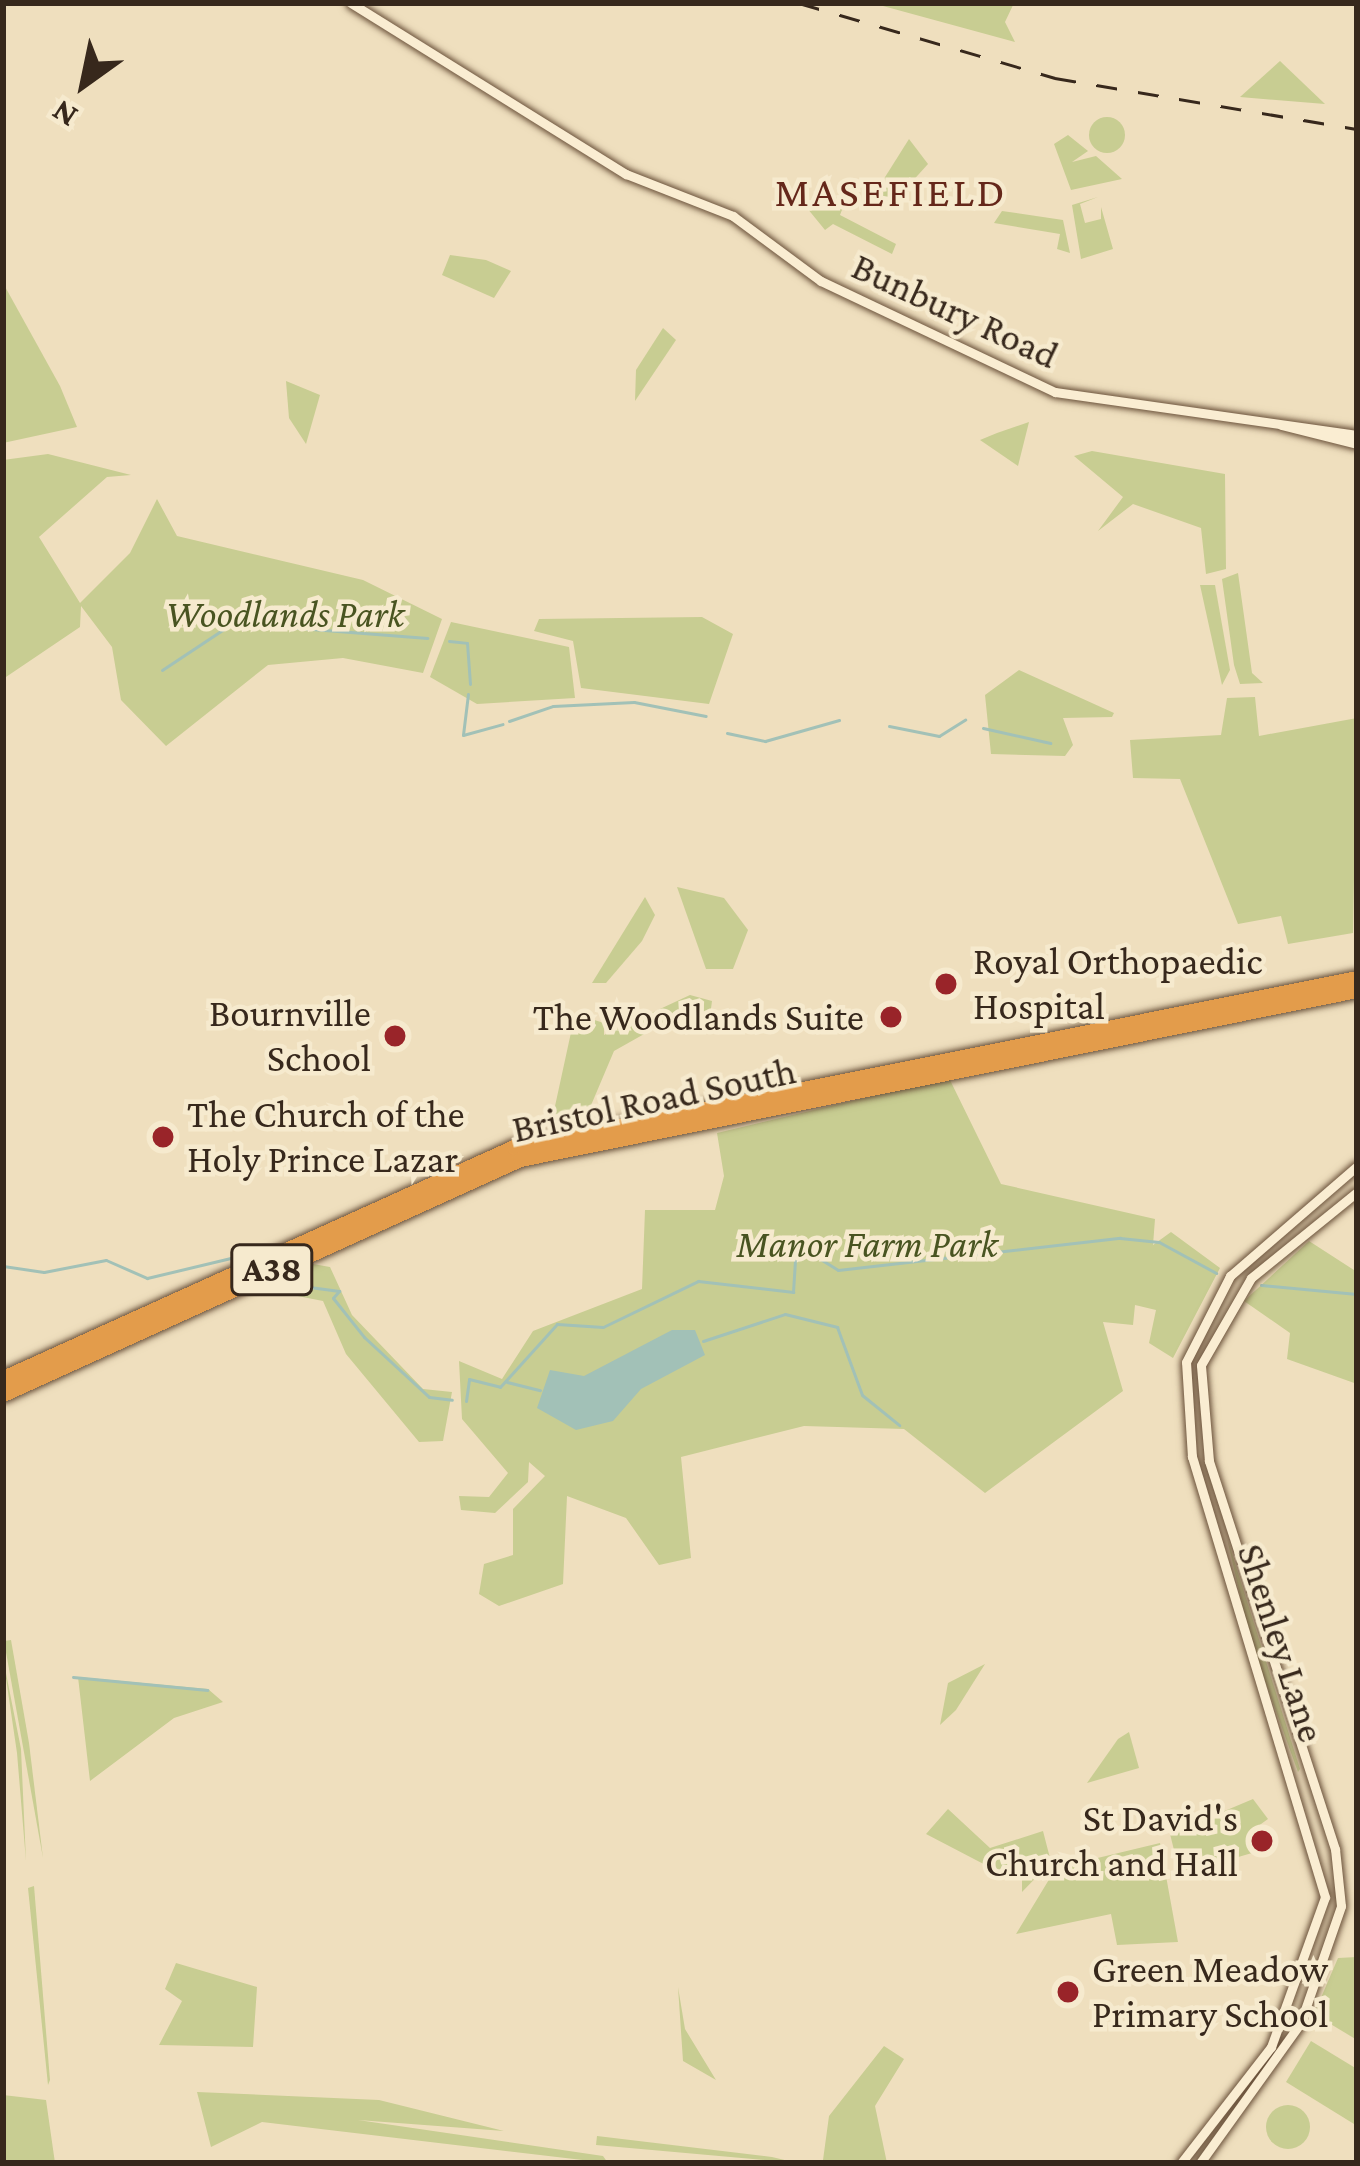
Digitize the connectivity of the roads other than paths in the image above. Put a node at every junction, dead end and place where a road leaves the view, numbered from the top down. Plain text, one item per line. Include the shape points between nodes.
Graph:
1 (351, 3) edge
2 (1302, 425) junction
3 (1357, 435) edge
4 (1357, 444) edge
5 (1357, 978) edge
6 (1357, 990) edge
7 (1213, 1011) junction
8 (540, 1148) junction
9 (1357, 1166) edge
10 (1357, 1192) edge
11 (413, 1205) junction
12 (373, 1207) junction
13 (1299, 1216) junction
14 (1309, 1229) junction
15 (1245, 1259) junction
16 (1256, 1272) junction
17 (1184, 1372) junction
18 (1199, 1377) junction
19 (7, 1385) edge
20 (1230, 1532) junction
21 (1216, 1536) junction
22 (1307, 1773) junction
23 (1293, 1779) junction
24 (1323, 1917) junction
25 (1340, 1921) junction
26 (1292, 2006) junction
27 (1305, 2014) junction
28 (1181, 2163) edge
29 (1200, 2163) edge

1 - 2 main road, Bunbury Road via 641,182 733,216 821,281 1055,392
2 - 3 main road, Bunbury Road
2 - 4 main road, Bunbury Road
5 - 7 highway, Bristol Road South / A38
6 - 7 highway, Bristol Road South / A38
7 - 8 highway, Bristol Road South / A38
8 - 11 highway, Bristol Road South / A38
8 - 12 highway, Bristol Road South / A38
9 - 13 main road, Shenley Lane
10 - 14 main road, Shenley Lane
11 - 12 highway
11 - 19 highway, Bristol Road South / A38
12 - 19 highway, Bristol Road South / A38
13 - 14 main road
13 - 15 main road, Shenley Lane
14 - 16 main road, Shenley Lane
15 - 16 main road
15 - 17 main road, Shenley Lane via 1204,1315
16 - 18 main road, Shenley Lane via 1218,1318
17 - 18 main road
17 - 21 main road, Shenley Lane via 1188,1439
18 - 20 main road, Shenley Lane
20 - 21 main road
20 - 22 main road, Shenley Lane
21 - 23 main road, Shenley Lane
22 - 23 main road
22 - 25 main road, Shenley Lane via 1337,1861
23 - 24 main road, Shenley Lane via 1323,1863
24 - 25 main road
24 - 26 main road, Shenley Lane
25 - 27 main road, Shenley Lane
26 - 27 main road
26 - 28 main road, Shenley Lane via 1252,2079
27 - 29 main road, Shenley Lane

